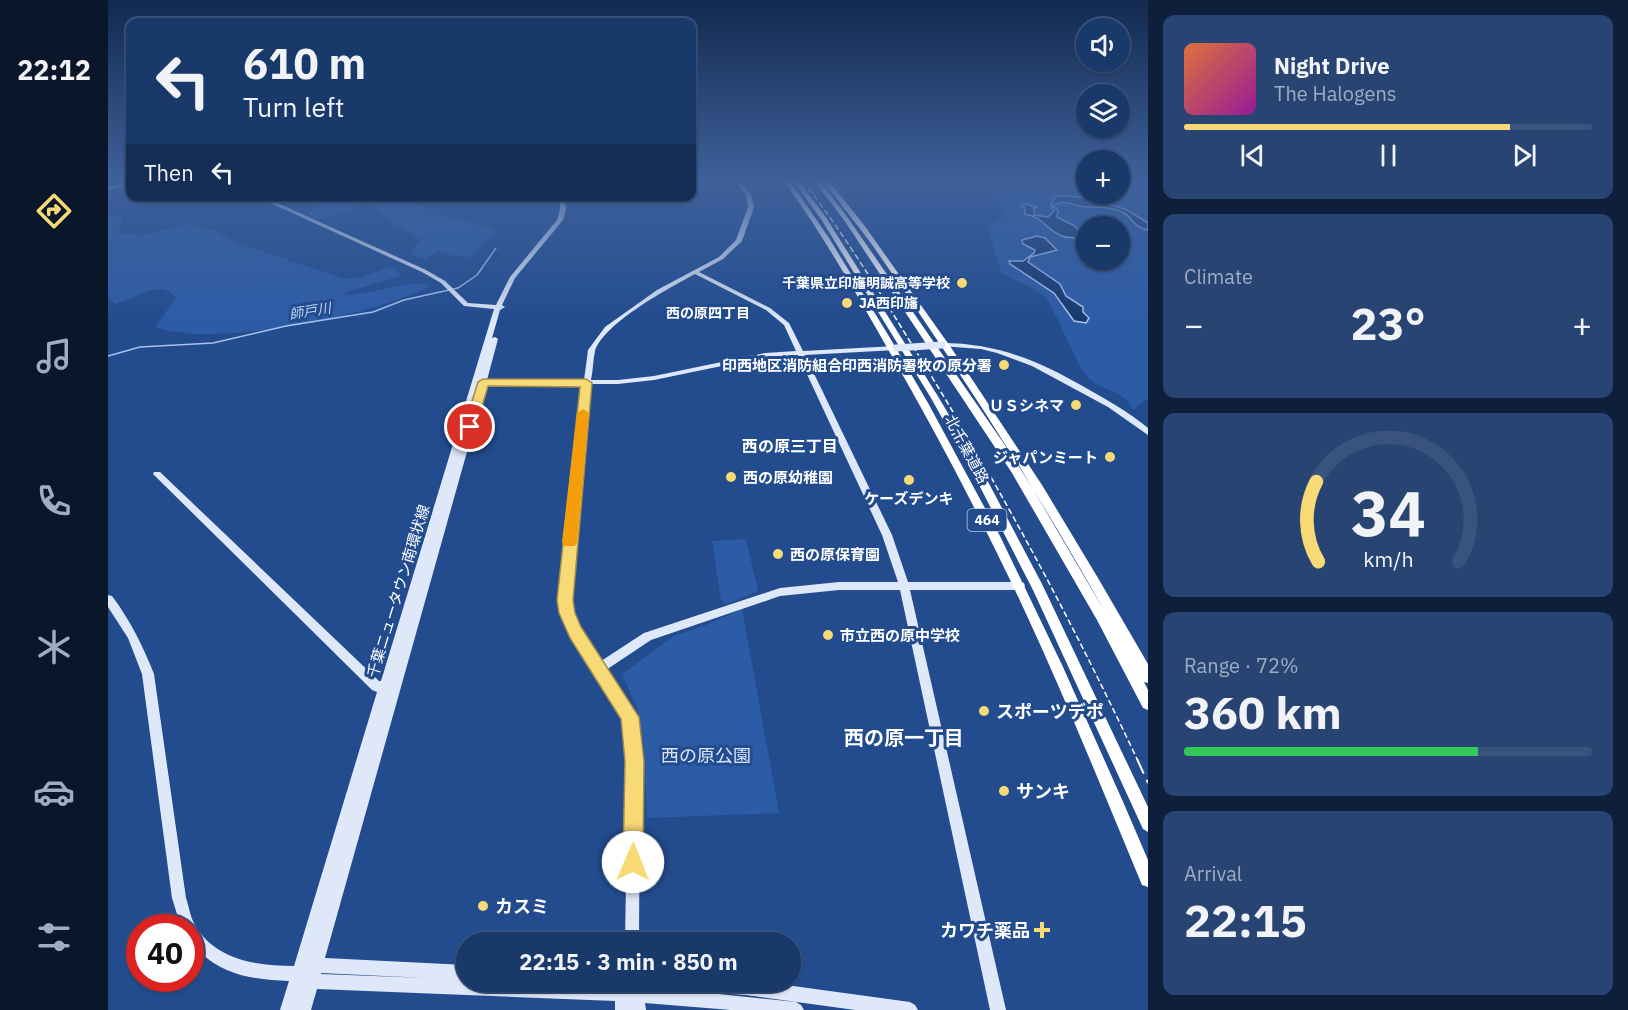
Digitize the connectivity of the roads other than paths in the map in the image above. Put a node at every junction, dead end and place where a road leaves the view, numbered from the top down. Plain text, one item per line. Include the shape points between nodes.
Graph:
1 (329, 228) edge
2 (558, 228) edge
3 (744, 228) edge
4 (820, 228) edge
5 (830, 228) edge
6 (852, 228) edge
7 (860, 228) edge
8 (695, 272) junction
9 (501, 307) junction
10 (944, 345) junction
11 (894, 348) junction
12 (801, 353) junction
13 (479, 382) junction
14 (586, 383) junction
15 (1148, 432) edge
16 (157, 474) dead end
17 (904, 586) junction
18 (1020, 586) junction
19 (108, 599) edge
20 (600, 668) junction
21 (1148, 677) edge
22 (385, 687) junction
23 (1148, 703) edge
24 (1148, 824) edge
25 (1148, 879) edge
26 (184, 914) edge
27 (632, 932) edge
28 (204, 948) edge
29 (316, 965) junction
30 (456, 972) edge
31 (305, 977) junction
32 (782, 992) edge
33 (631, 995) edge
34 (288, 1010) edge
35 (303, 1010) edge
36 (796, 1010) edge
37 (910, 1010) edge
38 (998, 1010) edge

1 - 9 street via 424,271 443,282 465,305
2 - 9 street, 千葉ニュータウン南環状線 via 517,279
3 - 8 street via 721,258
4 - 11 highway, 北千葉道路 / 464
5 - 24 highway, 北千葉道路 / 464 via 981,479 1053,619
6 - 23 highway, 北千葉道路 via 1016,470
7 - 10 highway
8 - 12 street via 774,313 789,328
8 - 14 street via 653,295 607,328 592,350
9 - 13 street, 千葉ニュータウン南環状線
10 - 11 street, bridge
10 - 15 street via 990,348 1044,367 1112,405
10 - 21 highway via 1028,470
11 - 12 street
11 - 18 highway, 北千葉道路 / 464
12 - 14 street via 747,358 645,379
12 - 17 street via 887,535
13 - 14 street
13 - 22 street, 千葉ニュータウン南環状線
13 - 29 street, 千葉ニュータウン南環状線
14 - 20 street via 565,600 575,632
16 - 22 street via 376,686
17 - 18 street
17 - 20 street via 818,586 780,591 648,636
17 - 38 street
18 - 25 highway, 北千葉道路 / 464
19 - 26 street via 123,618 148,674
20 - 27 street via 625,708 632,729
22 - 31 street, 千葉ニュータウン南環状線
28 - 31 street via 224,962 256,971
29 - 30 street
29 - 31 street
31 - 33 street
31 - 34 street, 千葉ニュータウン南環状線
31 - 35 street, 千葉ニュータウン南環状線
32 - 37 street
33 - 36 street

